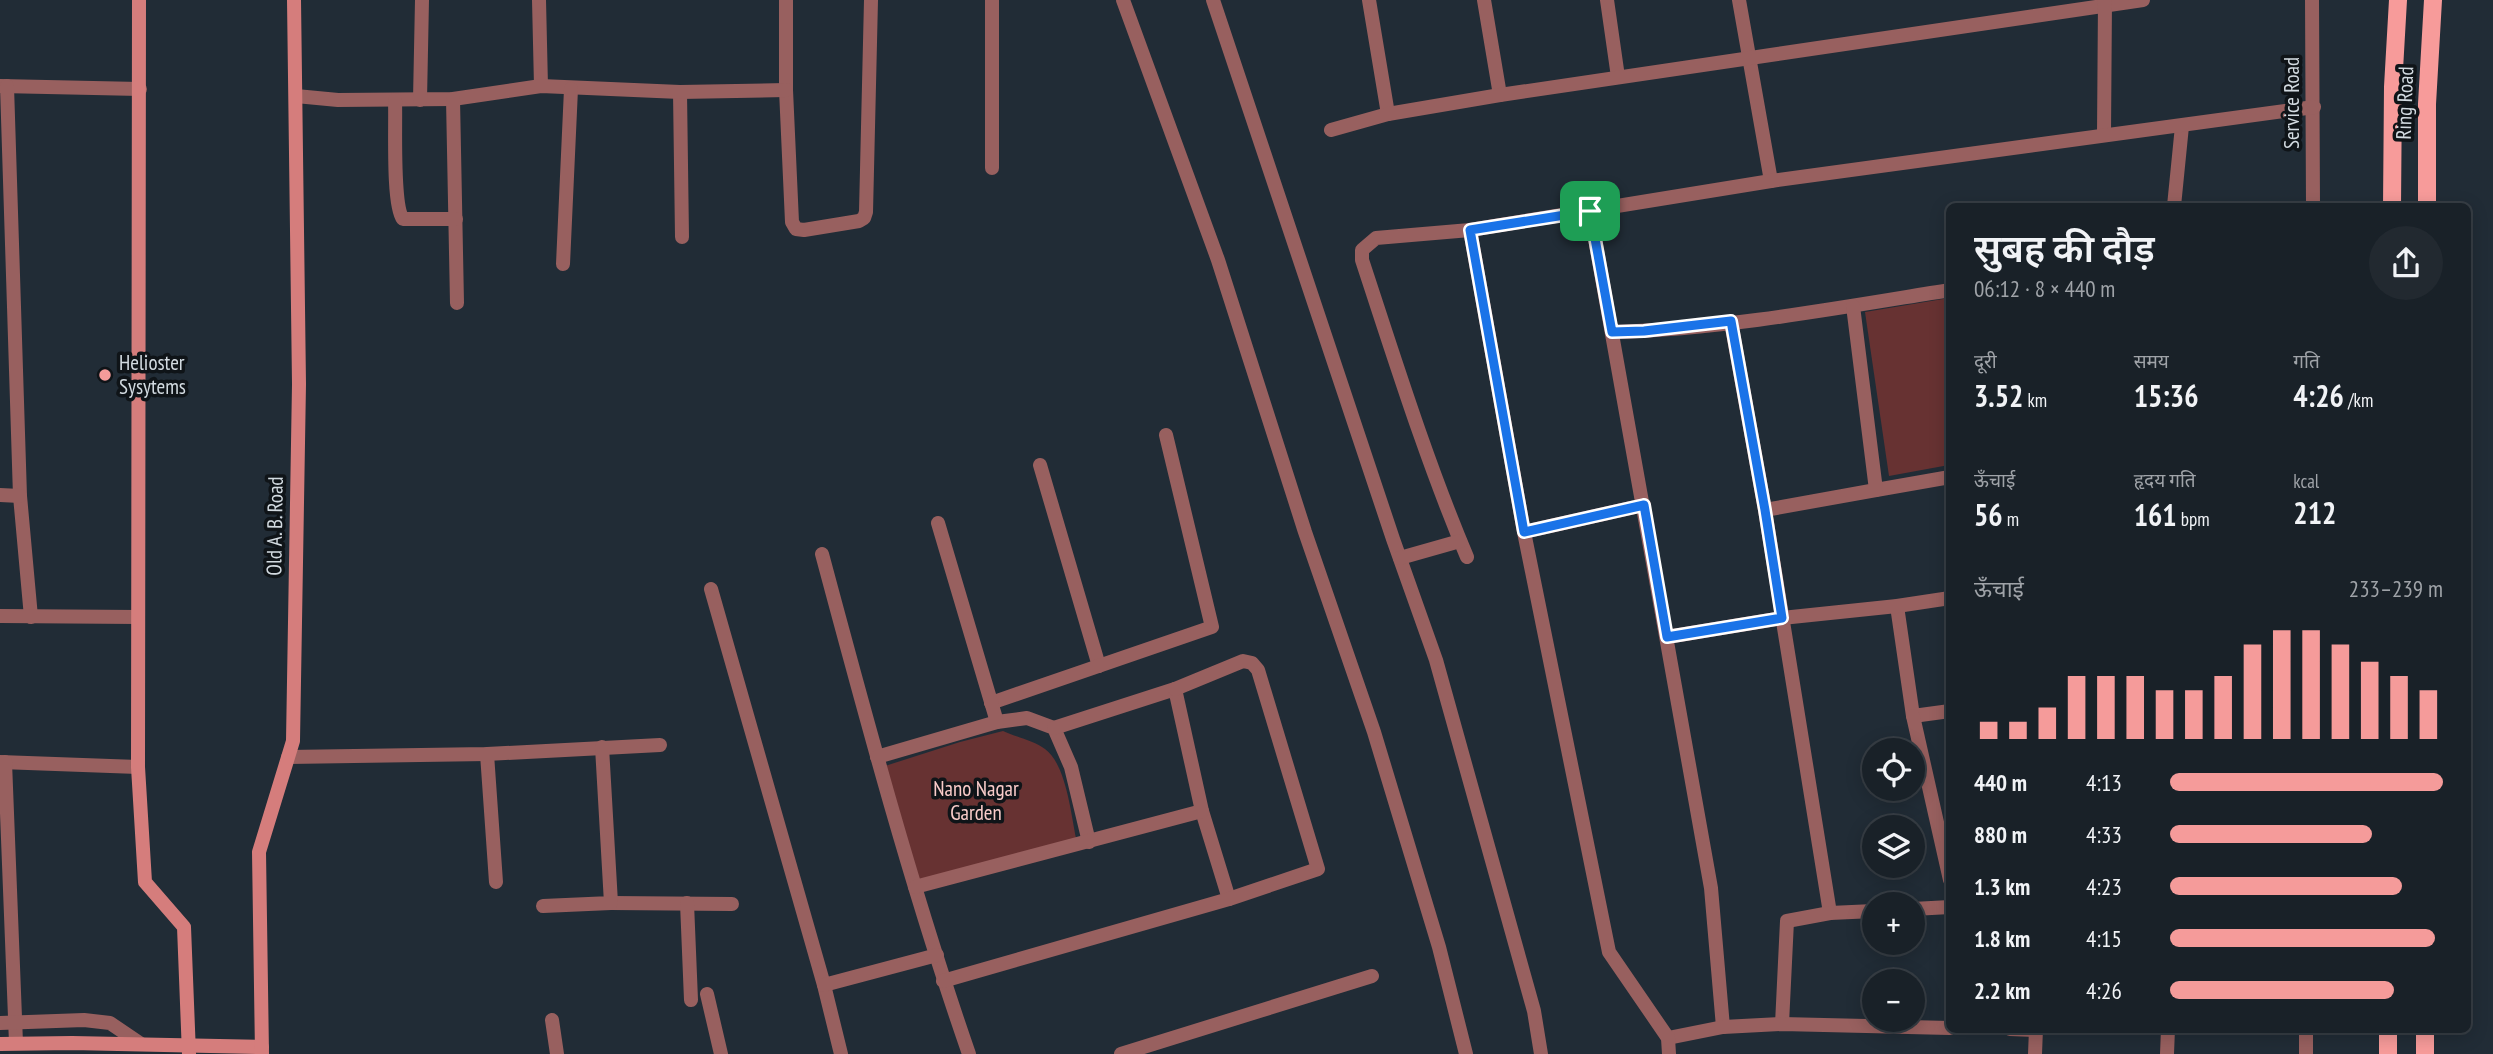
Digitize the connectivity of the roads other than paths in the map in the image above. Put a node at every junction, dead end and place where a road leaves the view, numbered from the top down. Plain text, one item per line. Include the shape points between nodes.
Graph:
1 (139, 0) edge
2 (295, 0) edge
3 (422, 0) edge
4 (539, 0) edge
5 (786, 0) edge
6 (871, 0) edge
7 (992, 0) edge
8 (1123, 0) edge
9 (1213, 0) edge
10 (1369, 0) edge
11 (1484, 0) edge
12 (1607, 0) edge
13 (1739, 0) edge
14 (2143, 0) edge
15 (2312, 0) edge
16 (2398, 0) edge
17 (2433, 0) edge
18 (2104, 3) edge
19 (1748, 58) junction
20 (1618, 78) junction
21 (3, 86) edge
22 (541, 86) junction
23 (140, 89) junction
24 (571, 89) junction
25 (786, 90) junction
26 (680, 92) junction
27 (1500, 95) junction
28 (296, 96) junction
29 (453, 99) junction
30 (395, 100) junction
31 (420, 100) junction
32 (2314, 107) junction
33 (1388, 114) junction
34 (2182, 126) junction
35 (1331, 130) dead end
36 (2104, 134) junction
37 (992, 168) dead end
38 (1771, 181) junction
39 (2174, 203) edge
40 (2313, 203) edge
41 (2392, 203) edge
42 (2427, 203) edge
43 (1590, 211) junction
44 (456, 219) junction
45 (1470, 230) junction
46 (682, 237) dead end
47 (564, 264) dead end
48 (1946, 291) edge
49 (457, 303) dead end
50 (1853, 306) junction
51 (1731, 321) junction
52 (1612, 332) junction
53 (1166, 435) dead end
54 (1040, 465) dead end
55 (1946, 478) edge
56 (1877, 490) junction
57 (0, 495) edge
58 (20, 496) junction
59 (1644, 505) junction
60 (1765, 510) junction
61 (938, 523) dead end
62 (1524, 532) junction
63 (1461, 541) junction
64 (822, 554) dead end
65 (1468, 557) dead end
66 (1400, 558) junction
67 (711, 589) dead end
68 (1946, 599) edge
69 (1897, 606) junction
70 (0, 617) edge
71 (31, 617) junction
72 (138, 617) junction
73 (1782, 618) junction
74 (1667, 637) junction
75 (1099, 666) junction
76 (1175, 689) junction
77 (991, 702) junction
78 (1946, 712) edge
79 (1913, 716) junction
80 (997, 722) junction
81 (1054, 728) junction
82 (660, 745) dead end
83 (602, 747) junction
84 (487, 754) junction
85 (288, 757) junction
86 (877, 757) junction
87 (3, 762) edge
88 (138, 767) junction
89 (1202, 811) junction
90 (1089, 842) junction
91 (1946, 862) edge
92 (496, 882) dead end
93 (915, 887) junction
94 (1229, 899) junction
95 (611, 903) junction
96 (687, 903) junction
97 (732, 904) dead end
98 (543, 906) dead end
99 (1946, 907) edge
100 (1925, 908) edge
101 (1862, 912) edge
102 (1830, 913) junction
103 (937, 955) junction
104 (1372, 976) dead end
105 (943, 981) junction
106 (824, 985) junction
107 (707, 994) dead end
108 (691, 1000) dead end
109 (552, 1020) dead end
110 (8, 1023) edge
111 (1782, 1024) junction
112 (1723, 1027) junction
113 (1946, 1028) edge
114 (2036, 1033) edge
115 (2168, 1033) edge
116 (2306, 1033) edge
117 (2388, 1033) edge
118 (2425, 1033) edge
119 (1668, 1038) junction
120 (16, 1043) junction
121 (0, 1044) edge
122 (141, 1044) junction
123 (189, 1050) edge
124 (262, 1051) edge
125 (557, 1054) edge
126 (721, 1054) edge
127 (841, 1054) edge
128 (969, 1054) edge
129 (1121, 1054) edge
130 (1466, 1054) edge
131 (1541, 1054) edge
132 (1669, 1054) edge
133 (2035, 1054) edge
134 (2167, 1054) edge
135 (2306, 1054) edge
136 (2388, 1054) edge
137 (2425, 1054) edge

1 - 23 main road
2 - 28 main road, Old A. B. Road
3 - 31 street
4 - 22 street
5 - 25 street
6 - 25 street via 866,212 859,221 804,230 796,229 792,222
7 - 37 street
8 - 130 street via 1218,260 1374,732
9 - 66 street
10 - 33 street
11 - 27 street
12 - 20 street
13 - 19 street
14 - 18 street
15 - 32 street, Service Road
16 - 41 main road, Ring Road
17 - 42 main road, Ring Road
18 - 19 street
18 - 36 street
19 - 20 street
19 - 38 street
20 - 27 street
21 - 23 street
21 - 58 street
22 - 24 street
22 - 29 street
23 - 72 main road
24 - 26 street
24 - 47 street
25 - 26 street
26 - 46 street
27 - 33 street
28 - 30 street
28 - 85 main road, Old A. B. Road via 299,384 293,741
29 - 31 street
29 - 44 street
30 - 31 street
30 - 44 street via 400,214 403,219
32 - 34 street
32 - 40 street, Service Road
33 - 35 street
34 - 36 street
34 - 39 street
36 - 38 street
38 - 43 street
43 - 45 street
43 - 52 street
44 - 49 street
45 - 62 street
45 - 63 street via 1376,238 1362,250 1413,417
48 - 50 street
50 - 51 street
50 - 56 street
51 - 52 street
51 - 60 street
52 - 59 street
53 - 75 street via 1213,627
54 - 75 street
55 - 56 street
56 - 60 street
57 - 58 street
58 - 71 street
59 - 62 street
59 - 74 street
60 - 73 street
61 - 77 street
62 - 119 street via 1609,952
63 - 65 street
63 - 66 street
64 - 86 street
66 - 131 street via 1436,660 1534,1011
67 - 106 street
68 - 69 street
69 - 73 street
69 - 79 street
70 - 71 street
71 - 72 street
72 - 88 main road
73 - 74 street
73 - 102 street
74 - 112 street via 1710,888
75 - 77 street
76 - 81 street
76 - 89 street
76 - 94 street via 1243,661 1258,670 1318,869
77 - 80 street
78 - 79 street
79 - 91 street
80 - 81 street via 1027,718
80 - 86 street
81 - 90 street via 1071,767
82 - 83 street
83 - 84 street
83 - 95 street
84 - 85 street
84 - 92 street
85 - 124 main road, Old A. B. Road via 259,852
86 - 93 street
87 - 88 street
87 - 110 street
88 - 123 main road via 145,882 184,927
89 - 90 street
89 - 94 street
90 - 93 street
93 - 103 street
94 - 105 street
95 - 96 street
95 - 98 street
96 - 97 street
96 - 108 street
99 - 100 street
101 - 102 street
102 - 111 street via 1787,921
103 - 105 street
103 - 106 street
104 - 129 street
105 - 128 street
106 - 127 street
107 - 126 street
109 - 125 street
110 - 120 street
110 - 122 street via 110,1023
111 - 112 street
111 - 113 street
112 - 119 street
114 - 133 street
115 - 134 street
116 - 135 street
117 - 136 main road
118 - 137 main road
119 - 132 street
120 - 121 main road
120 - 122 main road
122 - 123 main road
123 - 124 main road

